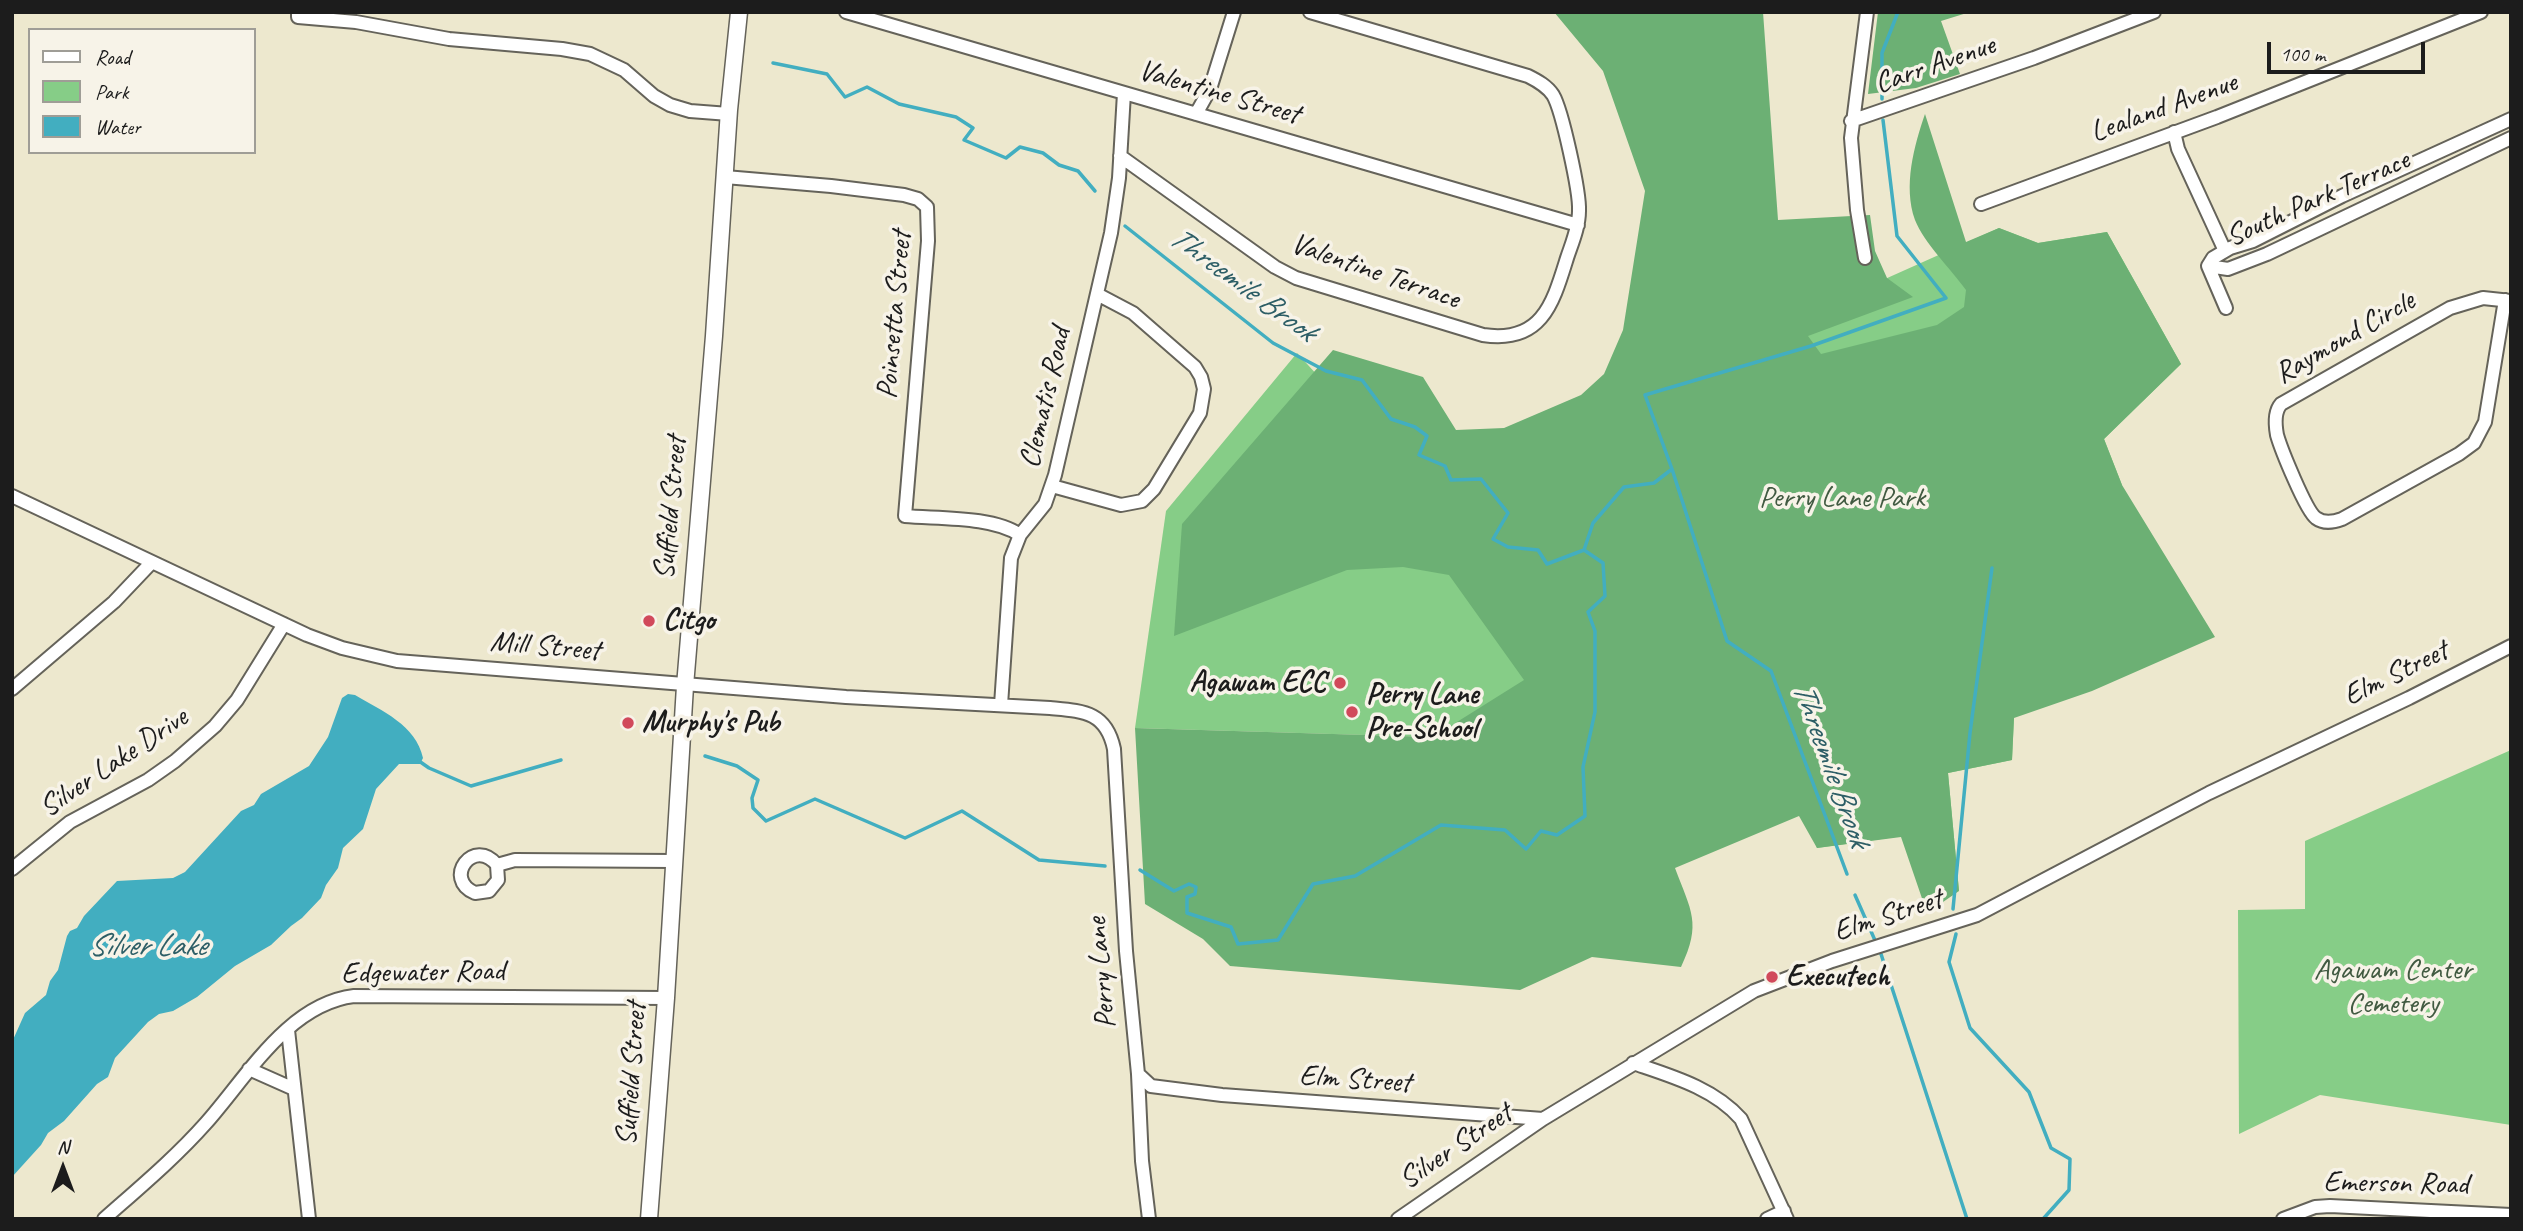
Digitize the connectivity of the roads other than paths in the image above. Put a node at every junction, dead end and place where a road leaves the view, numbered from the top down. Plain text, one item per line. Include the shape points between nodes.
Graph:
1 (298, 12) edge
2 (739, 12) edge
3 (845, 12) edge
4 (1234, 12) edge
5 (1310, 12) edge
6 (1867, 12) edge
7 (2154, 12) edge
8 (2482, 12) edge
9 (1124, 93) junction
10 (729, 114) junction
11 (1196, 114) junction
12 (2511, 118) edge
13 (1851, 121) junction
14 (2174, 132) junction
15 (2511, 138) edge
16 (2442, 151) junction
17 (1120, 156) junction
18 (2449, 169) junction
19 (725, 177) junction
20 (1981, 204) dead end
21 (1578, 225) junction
22 (2225, 251) junction
23 (1865, 258) dead end
24 (2208, 266) junction
25 (1097, 295) junction
26 (2508, 301) edge
27 (2226, 309) dead end
28 (1052, 486) junction
29 (14, 500) edge
30 (1020, 535) junction
31 (152, 562) junction
32 (284, 624) junction
33 (2511, 646) edge
34 (685, 686) junction
35 (12, 689) edge
36 (1000, 705) junction
37 (1104, 724) joint
38 (674, 861) junction
39 (497, 866) dead end
40 (12, 869) edge
41 (666, 999) junction
42 (288, 1030) junction
43 (1633, 1063) junction
44 (249, 1069) junction
45 (1138, 1074) junction
46 (295, 1089) junction
47 (1543, 1119) junction
48 (2511, 1214) edge
49 (1786, 1215) edge
50 (104, 1219) edge
51 (309, 1219) edge
52 (649, 1219) edge
53 (1149, 1219) edge
54 (1398, 1219) edge
55 (1767, 1219) edge
56 (2283, 1219) edge

1 - 10 street via 298,17 449,39 590,54 624,70 670,105
2 - 10 main road, Suffield Street
3 - 9 street, Valentine Street
4 - 11 street via 1210,89
5 - 21 street via 1528,76 1547,88 1560,113 1579,200
6 - 13 street
7 - 13 street, Carr Avenue
8 - 14 street, Lealand Avenue
9 - 11 street, Valentine Street
9 - 17 street, Clematis Road
10 - 19 main road, Suffield Street
11 - 21 street, Valentine Street
12 - 16 street, South Park Terrace
13 - 23 street
14 - 20 street, Lealand Avenue
14 - 22 street, South Park Terrace
15 - 18 street, South Park Terrace
16 - 18 street, South Park Terrace
16 - 22 street, South Park Terrace
17 - 21 street, Valentine Terrace via 1285,273 1483,335 1510,335 1546,313
17 - 25 street, Clematis Road via 1111,233
18 - 24 street, South Park Terrace via 2267,254 2228,269
19 - 30 street, Poinsetta Street via 904,195 927,207 905,516 990,524
19 - 34 main road, Suffield Street
22 - 24 street, South Park Terrace
24 - 27 street, South Park Terrace
25 - 28 street, Clematis Road
25 - 28 street via 1133,313 1195,367 1203,383 1204,401 1154,489 1142,501 1121,505
26 - 26 street, Raymond Circle via 2483,298 2450,308 2281,404 2276,414 2277,435 2305,505 2316,518 2325,522 2342,519 2474,443 2489,408
28 - 30 street, Clematis Road via 1045,505
29 - 31 street, Mill Street
30 - 36 street, Clematis Road via 1011,558
31 - 32 street, Mill Street
31 - 35 street via 114,602
32 - 34 street, Mill Street via 342,648 397,661
32 - 40 street, Silver Lake Drive via 242,693 215,726 148,780 69,822
33 - 43 street, Elm Street via 2197,799 1977,915 1754,991
34 - 36 street, Mill Street
34 - 38 main road, Suffield Street
36 - 37 street, Mill Street via 1082,712
37 - 45 street, Perry Lane via 1115,762
38 - 39 street via 515,860
38 - 41 main road, Suffield Street
41 - 42 street, Edgewater Road via 354,996 323,1004
41 - 52 main road, Suffield Street
42 - 44 street, Edgewater Road
42 - 46 street
43 - 47 street, Elm Street
43 - 49 street via 1695,1086 1733,1111
44 - 46 street
44 - 50 street, Edgewater Road via 180,1150
45 - 47 street, Elm Street via 1151,1086 1222,1096
45 - 53 street, Perry Lane
46 - 51 street
47 - 54 street, Silver Street
48 - 56 street, Emerson Road via 2315,1206
49 - 55 street

